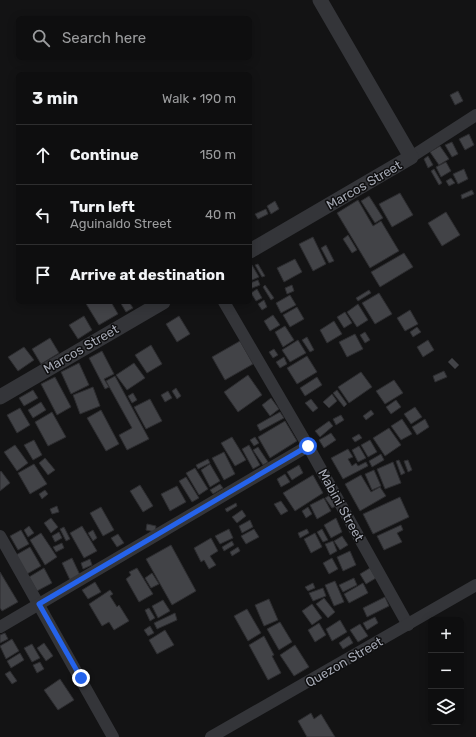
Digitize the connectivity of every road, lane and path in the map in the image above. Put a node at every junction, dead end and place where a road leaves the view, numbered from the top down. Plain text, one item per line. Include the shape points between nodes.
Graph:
1 (320, 0) edge
2 (476, 115) edge
3 (411, 157) junction
4 (252, 250) edge
5 (160, 304) edge
6 (225, 304) edge
7 (0, 397) edge
8 (308, 446) junction
9 (0, 536) edge
10 (476, 585) edge
11 (39, 604) junction
12 (408, 626) junction
13 (0, 627) edge
14 (113, 737) edge
15 (211, 737) edge

1 - 3 street
2 - 3 street, Marcos Street
3 - 4 street, Marcos Street
5 - 7 street, Marcos Street
6 - 8 street, Mabini Street
8 - 11 street
8 - 12 street, Mabini Street
9 - 11 street
10 - 12 street, Quezon Street
11 - 13 street
11 - 14 street
12 - 15 street, Quezon Street

